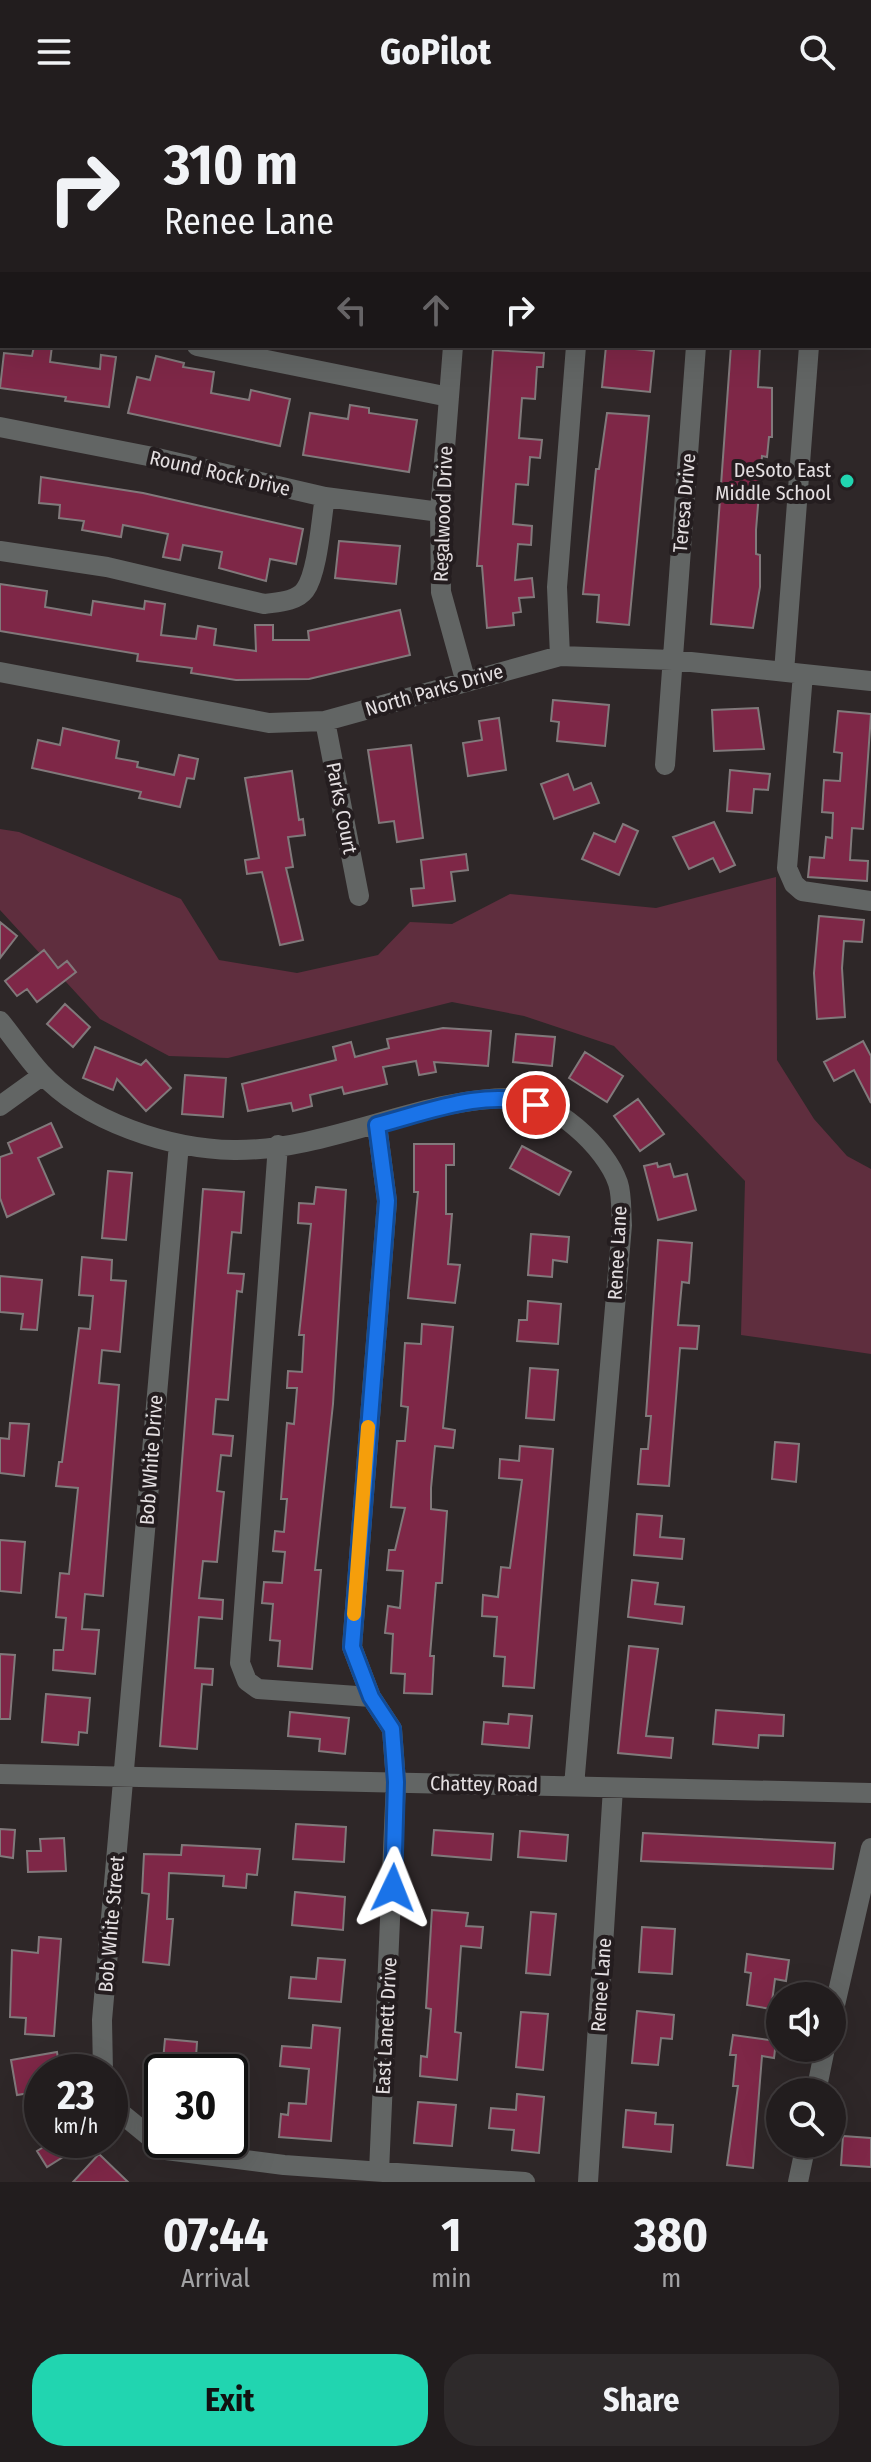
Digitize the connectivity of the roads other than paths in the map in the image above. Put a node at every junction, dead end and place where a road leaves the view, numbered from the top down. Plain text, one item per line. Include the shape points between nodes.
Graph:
1 (207, 348) edge
2 (453, 348) edge
3 (576, 348) edge
4 (696, 348) edge
5 (809, 348) edge
6 (449, 397) junction
7 (0, 427) edge
8 (325, 497) junction
9 (440, 512) junction
10 (0, 551) edge
11 (560, 656) junction
12 (672, 660) junction
13 (0, 672) edge
14 (793, 673) junction
15 (465, 679) junction
16 (871, 681) edge
17 (325, 721) junction
18 (665, 765) dead end
19 (359, 896) dead end
20 (871, 901) edge
21 (0, 1021) edge
22 (43, 1075) junction
23 (0, 1106) edge
24 (377, 1125) junction
25 (179, 1144) junction
26 (278, 1145) junction
27 (371, 1697) junction
28 (0, 1774) edge
29 (125, 1777) junction
30 (396, 1782) junction
31 (574, 1786) junction
32 (613, 1788) junction
33 (871, 1793) edge
34 (871, 1848) edge
35 (840, 1982) edge
36 (103, 2054) edge
37 (128, 2119) edge
38 (803, 2158) edge
39 (379, 2172) junction
40 (283, 2174) edge
41 (525, 2182) edge
42 (588, 2182) edge
43 (798, 2182) edge

1 - 6 street
2 - 6 street, Regalwood Drive
3 - 11 street via 557,587
4 - 12 street, Teresa Drive
5 - 14 street
6 - 9 street, Regalwood Drive
7 - 8 street, Round Rock Drive
8 - 9 street, Round Rock Drive
8 - 10 street via 305,590 289,600 264,604 107,567
9 - 15 street, Regalwood Drive via 441,592
11 - 12 street, North Parks Drive
11 - 15 street, North Parks Drive
12 - 14 street, North Parks Drive
12 - 18 street, Teresa Drive
13 - 17 street, North Parks Drive via 269,723
14 - 16 street, North Parks Drive
14 - 20 street via 787,868 802,891
15 - 17 street, North Parks Drive
17 - 19 street, Parks Court
21 - 22 street, Renee Lane
22 - 23 street
22 - 25 street, Renee Lane via 102,1118
24 - 26 street, Renee Lane
24 - 27 street, East Lanett Drive via 387,1201 352,1647
24 - 31 street, Renee Lane via 453,1106 516,1098 555,1112 577,1128 604,1156 619,1184 622,1225
25 - 26 street, Renee Lane via 235,1150
25 - 29 street, Bob White Drive
26 - 27 street via 240,1663 247,1681 258,1689
27 - 30 street, East Lanett Drive via 392,1729
28 - 29 street, Chattey Road
29 - 30 street, Chattey Road
29 - 36 street, Bob White Street
30 - 31 street, Chattey Road
30 - 39 street, East Lanett Drive
31 - 32 street, Chattey Road
32 - 33 street, Chattey Road
32 - 42 street, Renee Lane
34 - 35 street
37 - 40 street via 166,2150
38 - 43 street
39 - 40 street
39 - 41 street

